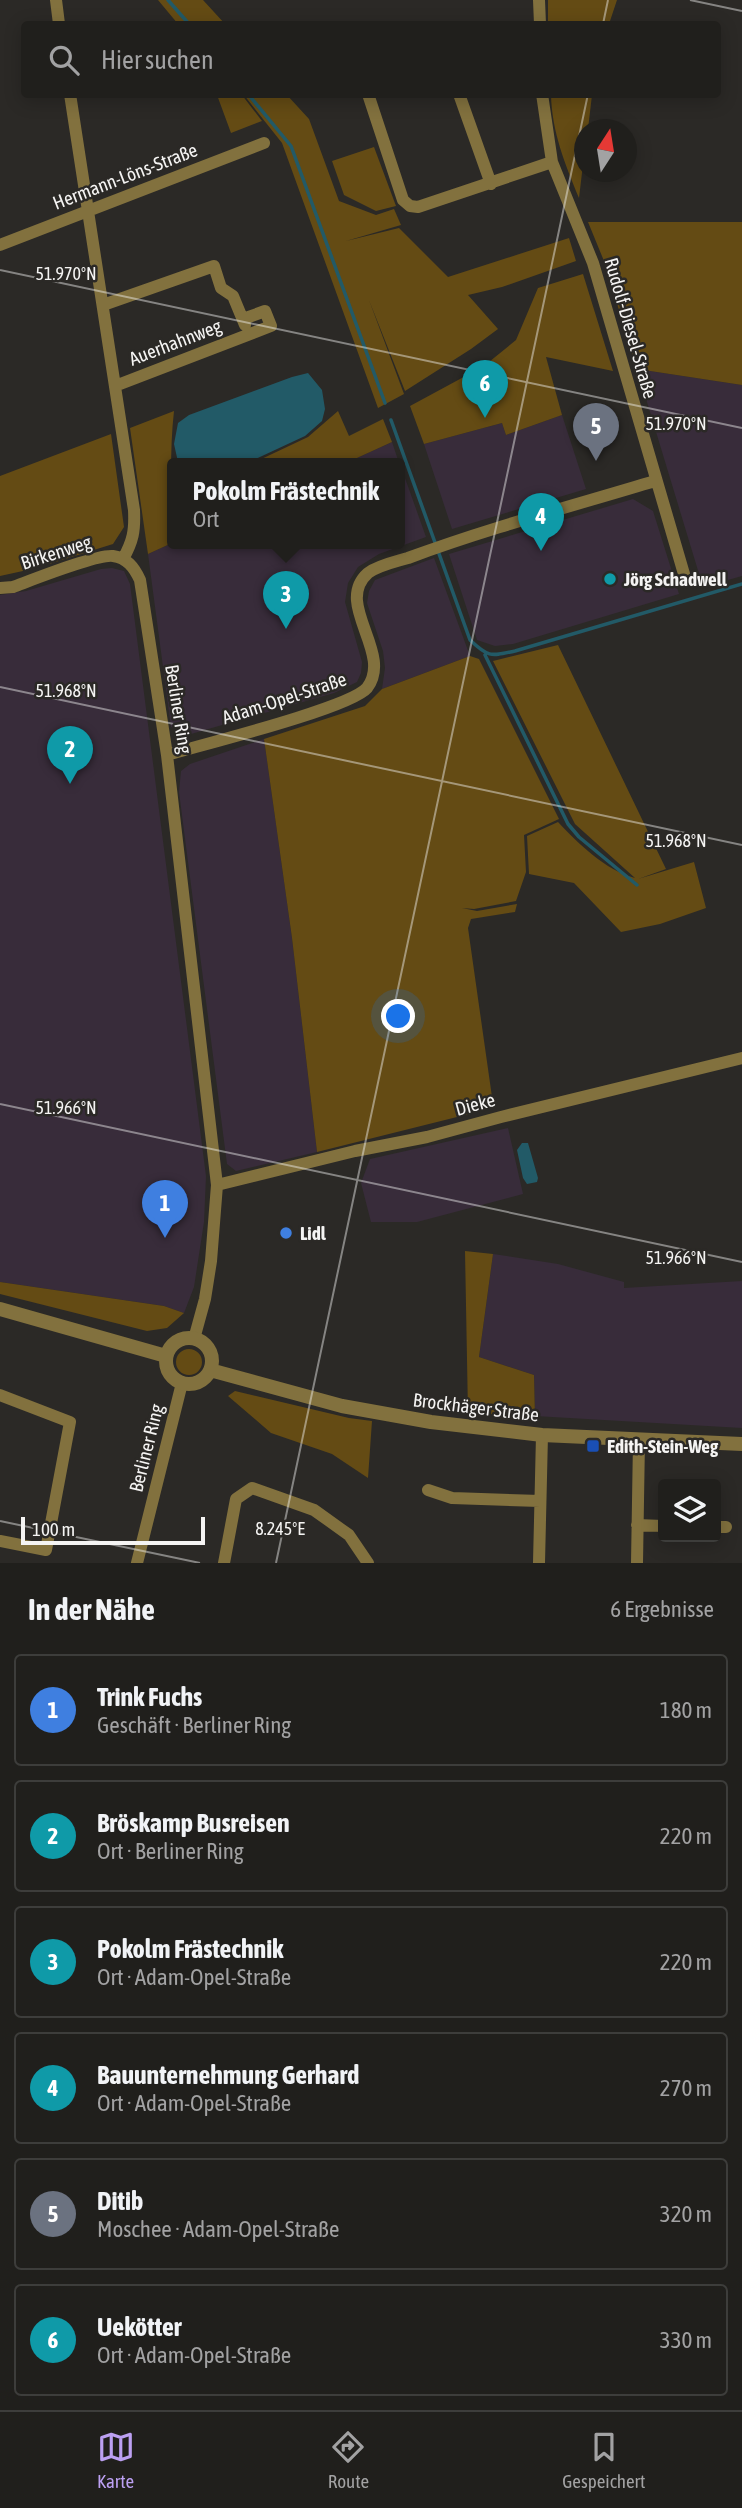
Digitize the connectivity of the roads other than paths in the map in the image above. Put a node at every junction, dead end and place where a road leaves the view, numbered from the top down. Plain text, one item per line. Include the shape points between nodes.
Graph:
1 (55, 0) edge
2 (539, 0) edge
3 (58, 21) edge
4 (540, 21) edge
5 (71, 98) edge
6 (369, 98) edge
7 (460, 98) edge
8 (543, 98) edge
9 (264, 143) dead end
10 (552, 162) junction
11 (491, 184) junction
12 (88, 212) junction
13 (0, 245) edge
14 (103, 305) junction
15 (243, 319) junction
16 (248, 335) junction
17 (116, 386) junction
18 (655, 481) junction
19 (123, 559) junction
20 (684, 574) dead end
21 (0, 588) edge
22 (167, 755) junction
23 (742, 1059) edge
24 (217, 1185) junction
25 (0, 1309) edge
26 (194, 1339) junction
27 (166, 1356) junction
28 (210, 1370) junction
29 (182, 1383) junction
30 (0, 1395) edge
31 (542, 1435) junction
32 (639, 1440) junction
33 (742, 1444) edge
34 (428, 1490) dead end
35 (540, 1501) junction
36 (638, 1525) junction
37 (658, 1526) edge
38 (0, 1541) edge
39 (137, 1563) edge
40 (224, 1563) edge
41 (368, 1563) edge
42 (539, 1563) edge
43 (637, 1563) edge

1 - 3 street
2 - 4 street
5 - 12 street
6 - 11 street via 403,200 410,206
7 - 11 street
8 - 10 street, Rudolf-Diesel-Straße
9 - 12 street, Hermann-Löns-Straße
10 - 11 street
10 - 18 street, Rudolf-Diesel-Straße via 593,263
12 - 13 street, Hermann-Löns-Straße
12 - 14 street
14 - 15 street, Auerhahnweg via 214,266 221,288 233,296
14 - 17 street
15 - 16 street, Auerhahnweg
15 - 16 street, Auerhahnweg via 265,311 271,327
16 - 17 street, Auerhahnweg
17 - 19 street via 135,530
18 - 20 street, Rudolf-Diesel-Straße
18 - 22 street, Adam-Opel-Straße via 383,565 368,574 359,587 357,603 375,663 366,689 337,705
19 - 21 street, Birkenweg via 104,556
19 - 22 street, Berliner Ring via 134,566 140,580
22 - 24 street, Berliner Ring
23 - 24 street, Dieke
24 - 26 street, Berliner Ring via 211,1261
25 - 27 street
26 - 27 street via 180,1340
26 - 28 street via 211,1355
27 - 29 street via 167,1370
28 - 29 street via 195,1383
28 - 31 street, Brockhäger Straße via 342,1406
29 - 39 street, Berliner Ring
30 - 38 street via 70,1422 46,1550
31 - 32 street, Brockhäger Straße
31 - 35 street
32 - 33 street, Brockhäger Straße
32 - 36 street
34 - 35 street via 452,1498
35 - 42 street
36 - 37 street
36 - 43 street
40 - 41 street via 236,1499 252,1488 314,1510 349,1535

